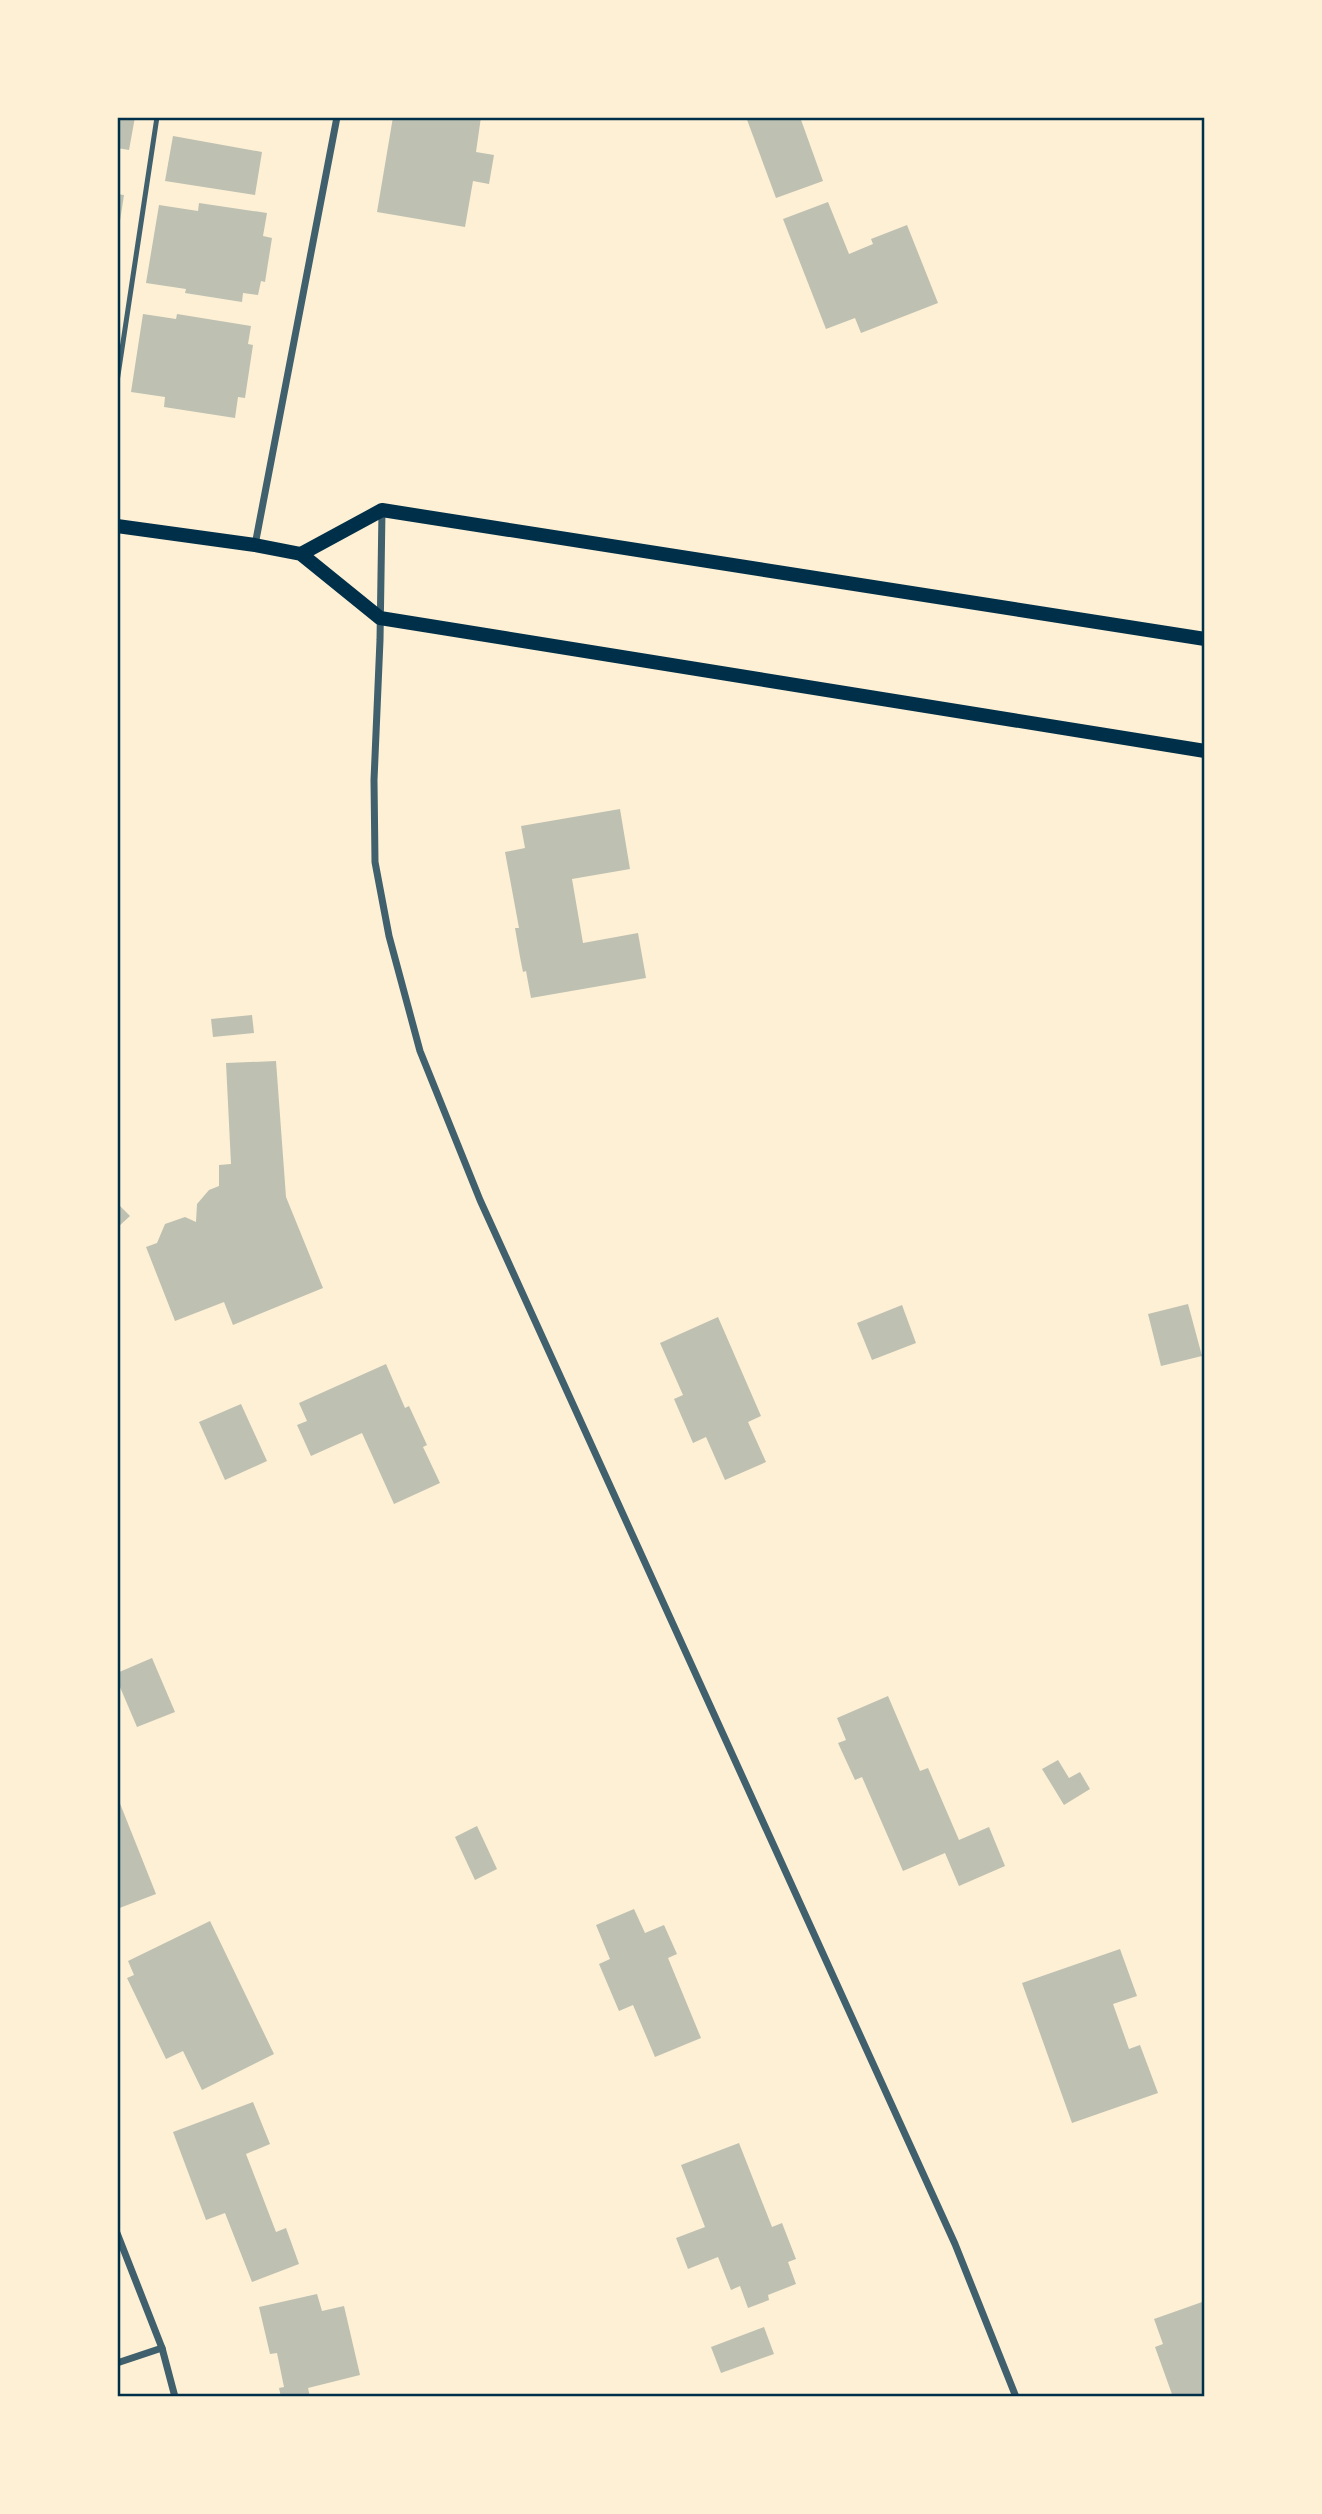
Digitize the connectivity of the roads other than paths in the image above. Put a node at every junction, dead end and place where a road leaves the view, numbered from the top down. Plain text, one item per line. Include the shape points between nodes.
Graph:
1 (157, 117) edge
2 (337, 117) edge
3 (117, 382) edge
4 (382, 510) junction
5 (117, 526) edge
6 (255, 545) junction
7 (301, 554) junction
8 (380, 618) junction
9 (1205, 639) edge
10 (1205, 751) edge
11 (117, 2233) edge
12 (162, 2348) junction
13 (117, 2363) edge
14 (175, 2397) edge
15 (1016, 2397) edge

1 - 3 lane
2 - 6 street
4 - 7 main road
4 - 8 street
4 - 9 main road
5 - 6 main road
6 - 7 main road
7 - 8 main road
8 - 10 main road
8 - 15 street via 375,862 419,1051 486,1213 955,2244
11 - 12 street
12 - 13 street
12 - 14 street

